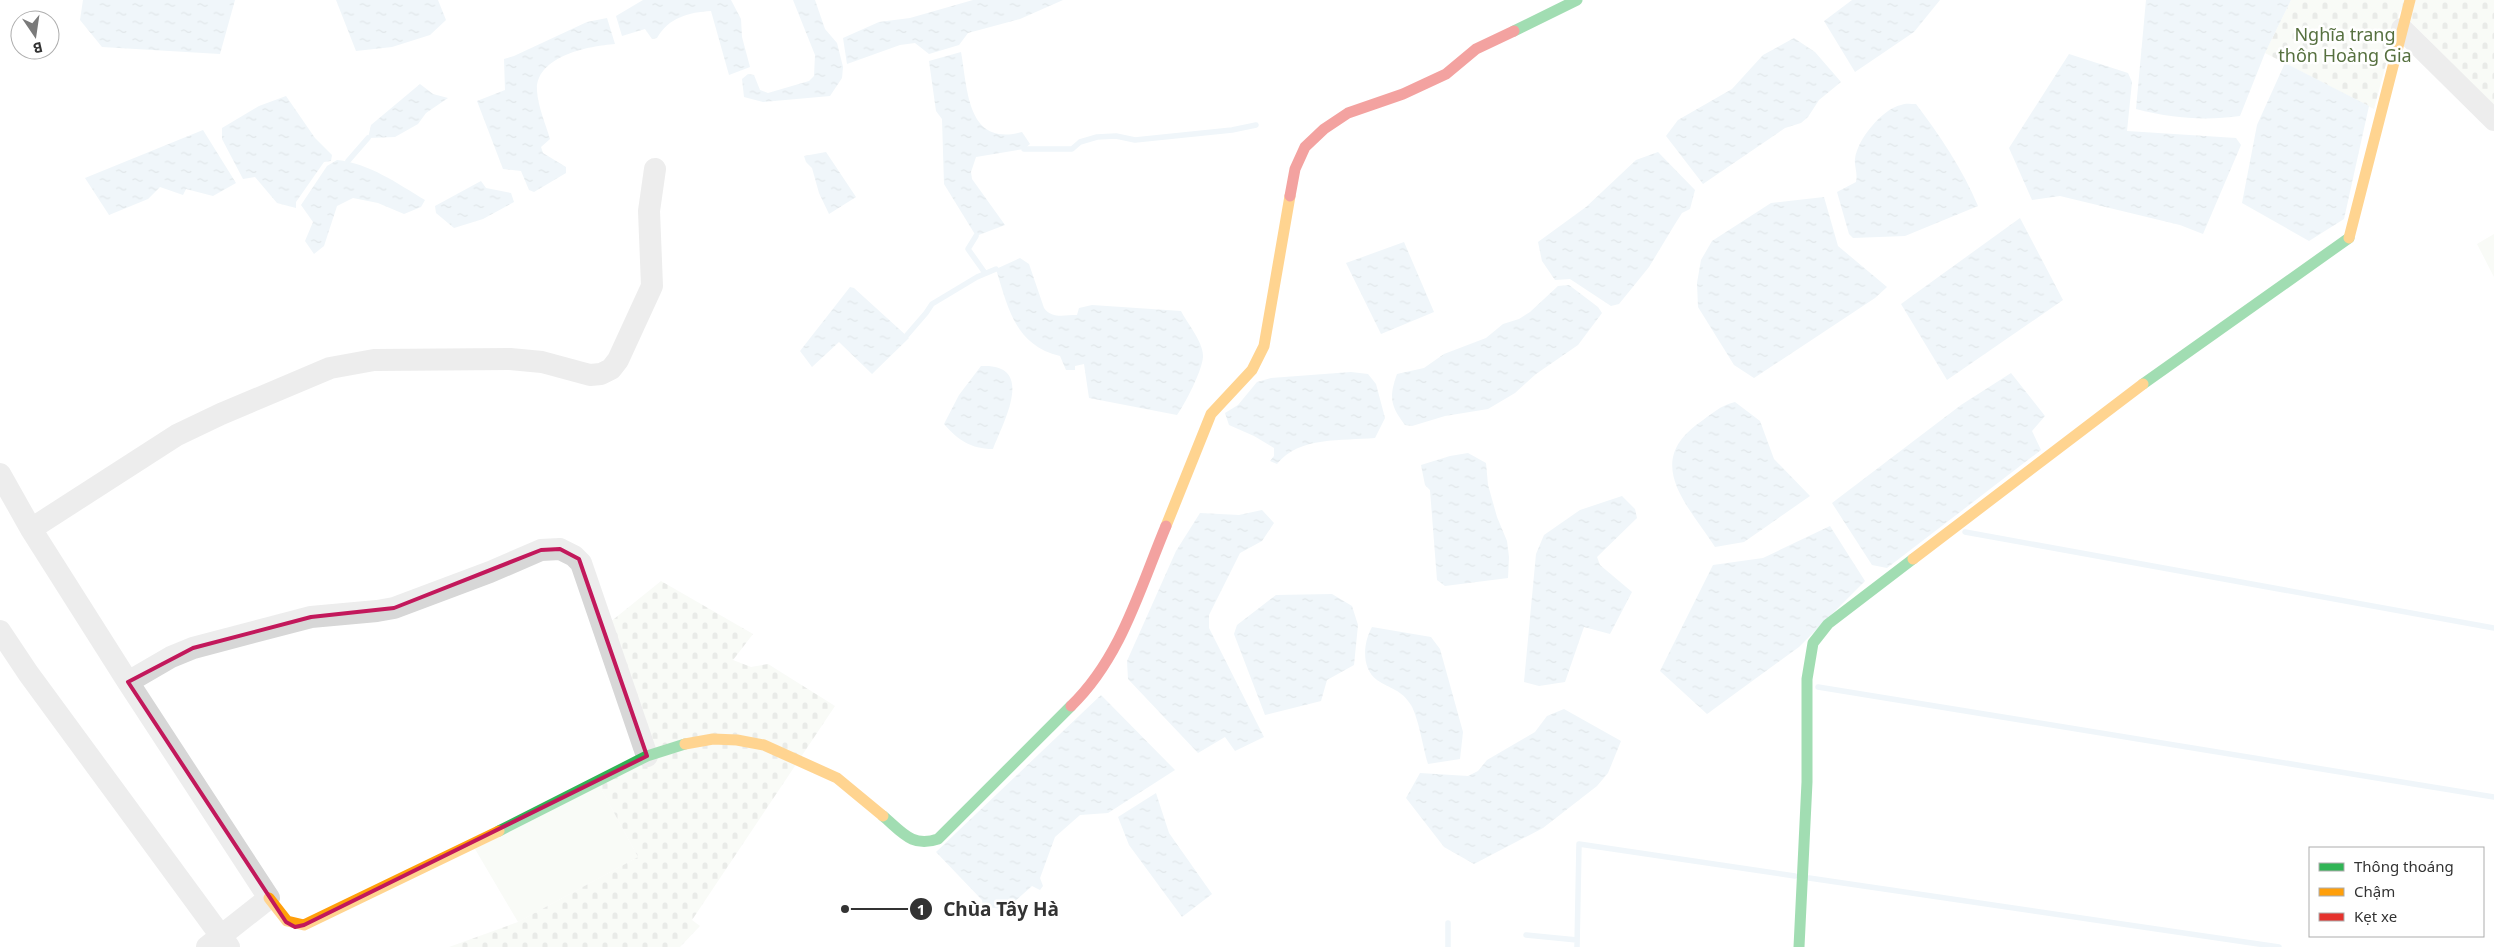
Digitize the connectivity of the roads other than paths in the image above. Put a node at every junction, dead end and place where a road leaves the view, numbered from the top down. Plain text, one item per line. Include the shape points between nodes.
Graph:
1 (1578, 0) edge
2 (2410, 0) edge
3 (2402, 29) junction
4 (2494, 120) edge
5 (655, 168) dead end
6 (0, 474) edge
7 (31, 529) junction
8 (0, 631) edge
9 (128, 682) junction
10 (647, 756) junction
11 (269, 898) junction
12 (219, 944) edge
13 (1799, 947) edge

1 - 10 street via 1476,49 1446,74 1348,113 1305,147 1295,169 1262,353 1252,370 1210,414 1118,643 1088,690 938,839 915,842 837,778 803,760 764,746 714,739
2 - 3 street
3 - 4 street
3 - 13 street via 2350,237 2133,391 1828,624 1813,643 1807,679 1807,782
5 - 7 street via 649,212 652,286 611,369 590,375 542,362 510,359 374,360 330,368 177,435
6 - 7 street
7 - 9 street
8 - 12 street
9 - 10 street via 193,648 311,617 394,608 528,554 555,548 570,553 581,563
9 - 11 street
10 - 11 street via 304,925 295,927 286,922
11 - 12 street

